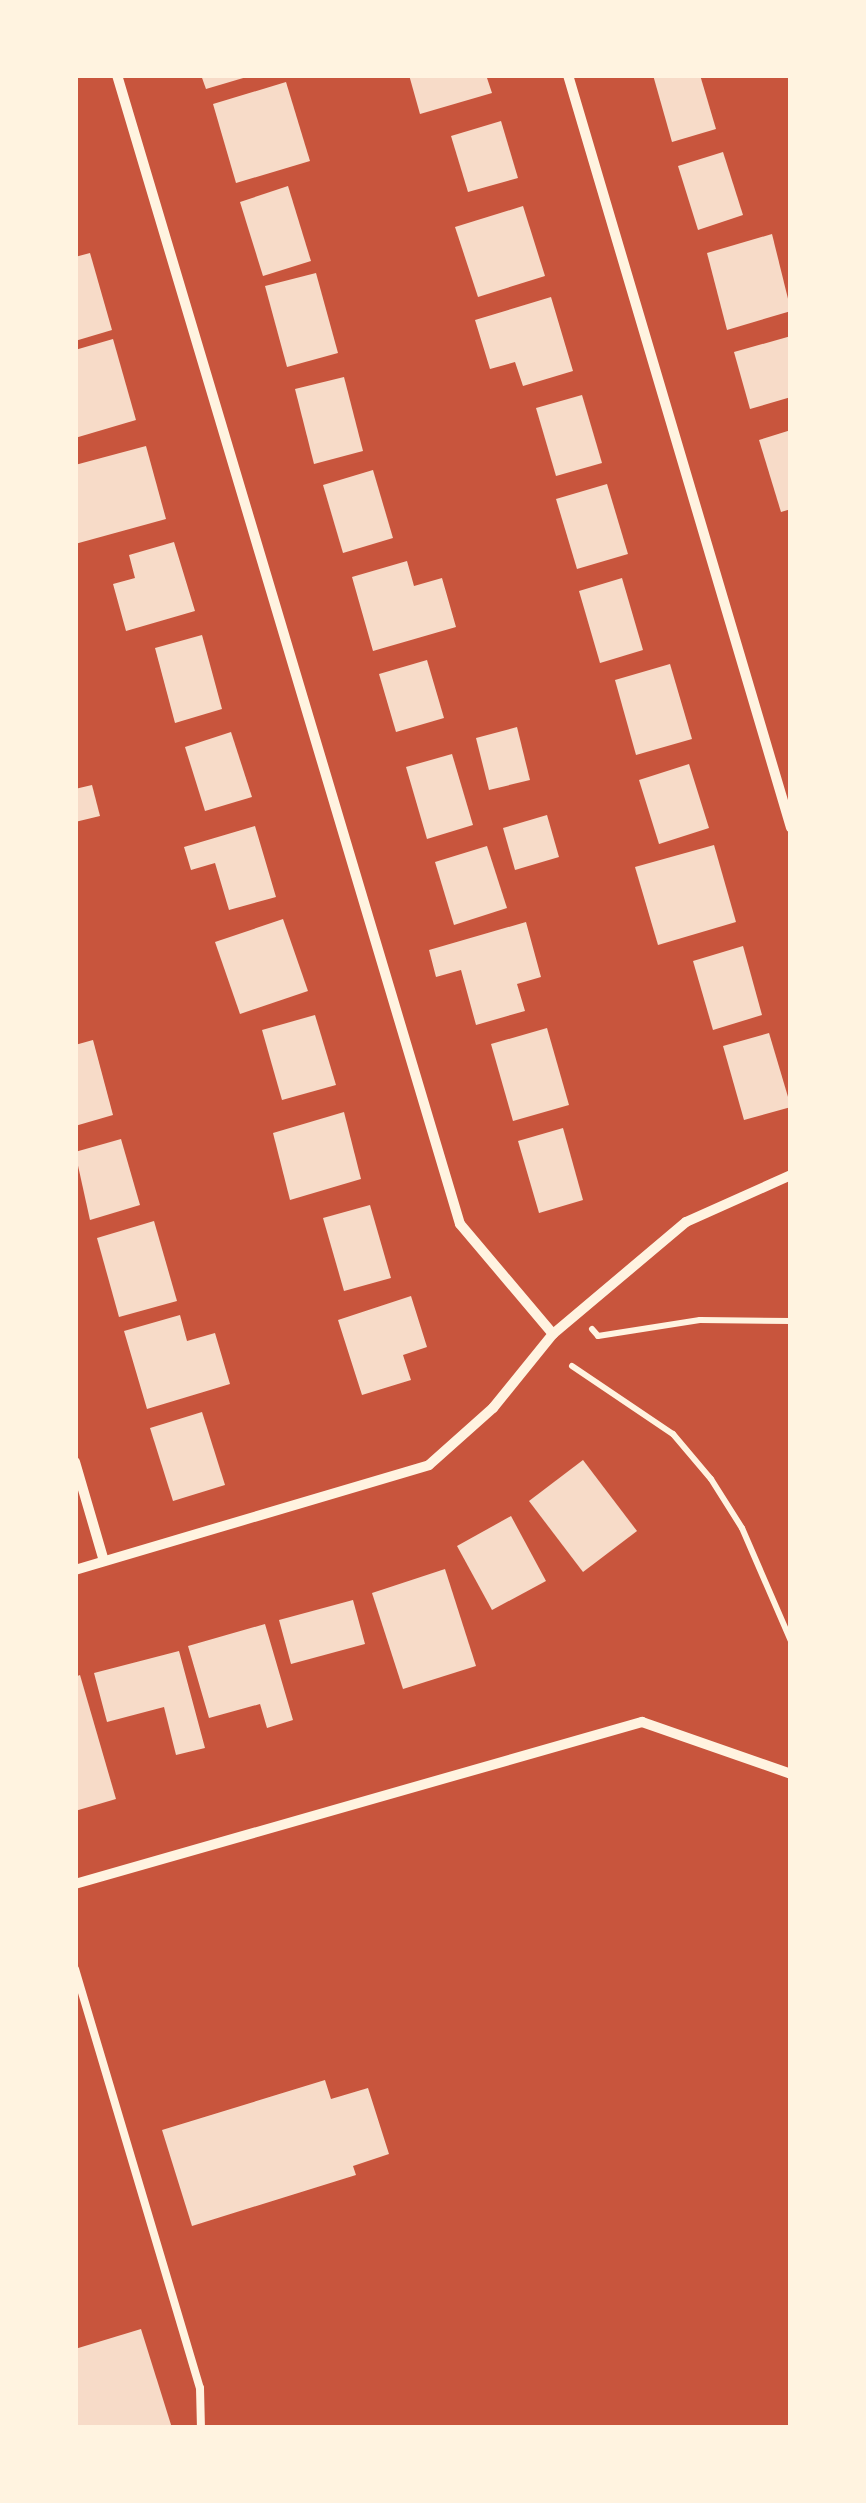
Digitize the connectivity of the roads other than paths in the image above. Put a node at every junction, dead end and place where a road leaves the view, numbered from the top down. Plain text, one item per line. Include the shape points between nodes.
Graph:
1 (117, 75) edge
2 (568, 75) edge
3 (791, 828) edge
4 (791, 1175) edge
5 (553, 1334) junction
6 (75, 1462) edge
7 (104, 1561) junction
8 (75, 1570) edge
9 (791, 1774) edge
10 (75, 1884) edge
11 (75, 1969) edge
12 (202, 2428) edge

1 - 5 street via 460,1224
2 - 3 street
4 - 5 street via 686,1222
5 - 7 street via 493,1408 430,1465
6 - 7 street
7 - 8 street
9 - 10 street via 642,1722
11 - 12 lane via 200,2388

